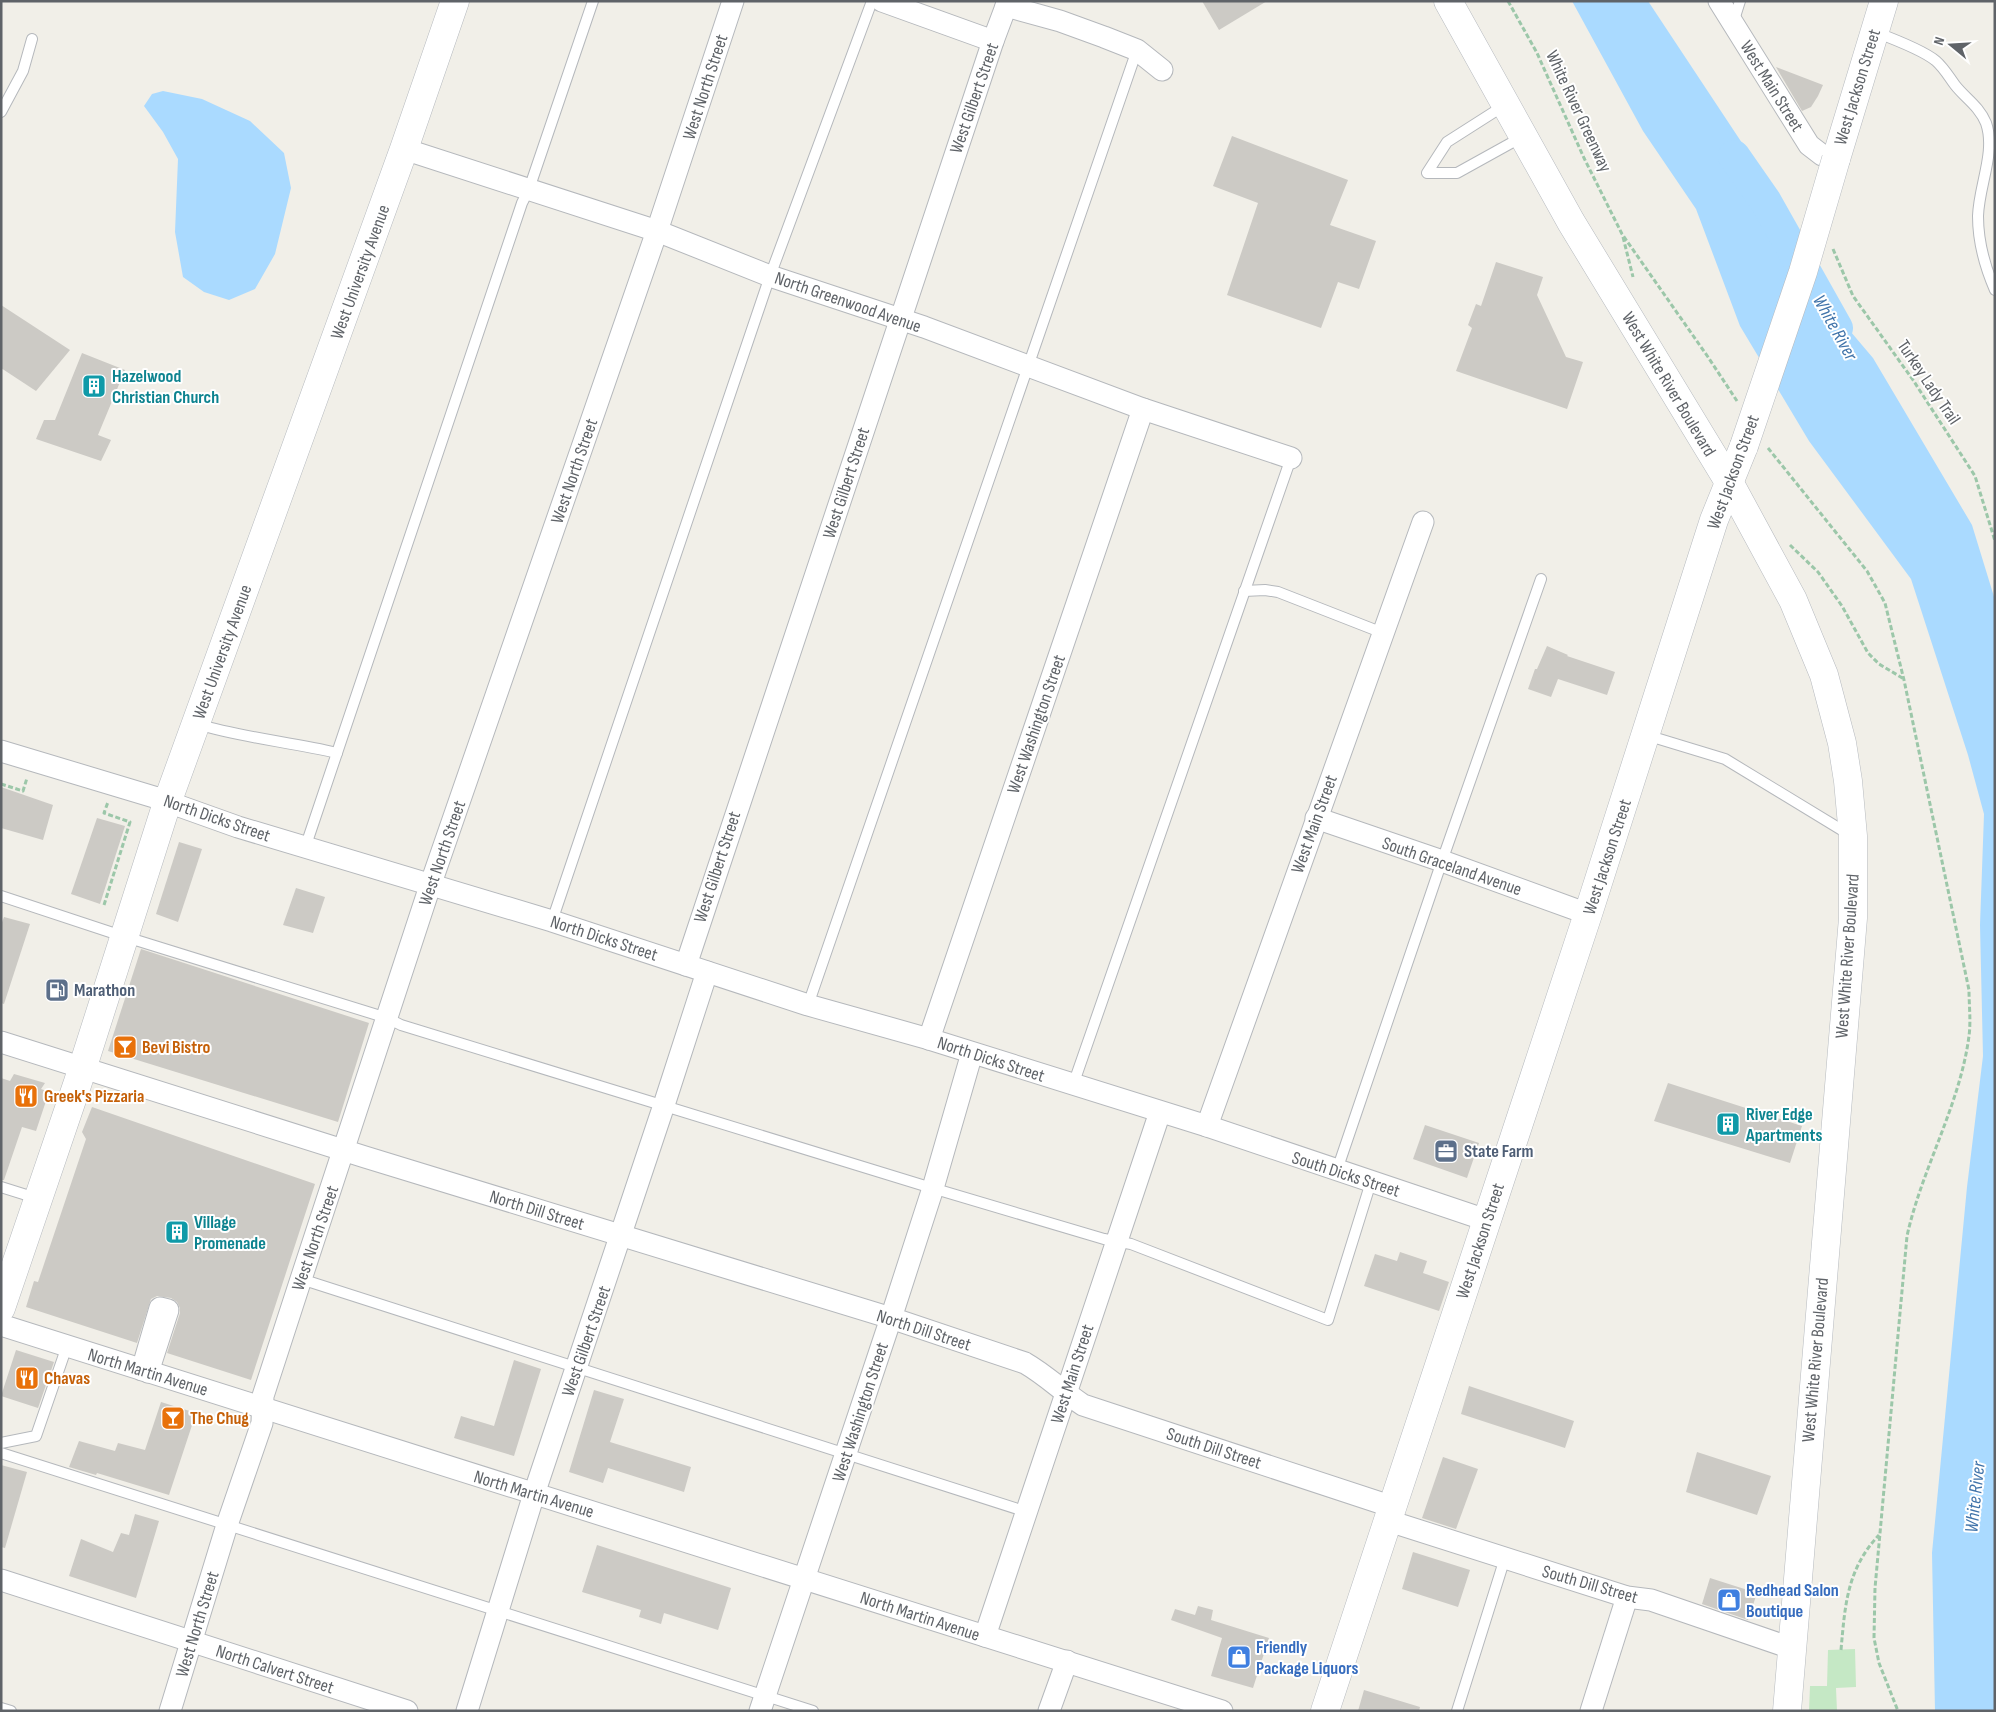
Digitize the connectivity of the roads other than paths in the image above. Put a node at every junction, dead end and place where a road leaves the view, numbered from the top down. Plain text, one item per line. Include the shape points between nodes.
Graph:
1 (455, 1) edge
2 (593, 1) edge
3 (733, 1) edge
4 (872, 1) edge
5 (882, 1) edge
6 (1448, 1) edge
7 (1719, 1) edge
8 (1740, 1) edge
9 (1884, 1) edge
10 (1007, 4) edge
11 (1733, 24) junction
12 (1874, 32) junction
13 (32, 39) dead end
14 (993, 41) junction
15 (1137, 50) junction
16 (1162, 70) dead end
17 (1505, 104) junction
18 (1, 112) edge
19 (1992, 135) edge
20 (1523, 136) junction
21 (404, 149) junction
22 (1836, 158) junction
23 (530, 189) junction
24 (657, 231) junction
25 (770, 276) junction
26 (1995, 290) edge
27 (899, 320) junction
28 (1029, 367) junction
29 (1143, 409) junction
30 (1291, 458) joint
31 (1728, 482) junction
32 (1423, 522) dead end
33 (1541, 579) dead end
34 (1244, 591) junction
35 (1383, 633) junction
36 (196, 723) junction
37 (1646, 735) junction
38 (1, 751) edge
39 (337, 753) junction
40 (167, 803) junction
41 (1316, 818) junction
42 (1853, 836) junction
43 (305, 848) junction
44 (1442, 861) junction
45 (430, 886) junction
46 (1, 896) edge
47 (1588, 914) junction
48 (552, 921) junction
49 (123, 936) junction
50 (686, 965) junction
51 (707, 972) junction
52 (808, 1005) junction
53 (387, 1018) junction
54 (929, 1039) junction
55 (1, 1042) edge
56 (972, 1053) junction
57 (82, 1066) junction
58 (1073, 1085) junction
59 (664, 1105) junction
60 (1160, 1112) junction
61 (1207, 1126) junction
62 (344, 1150) junction
63 (1337, 1170) junction
64 (1371, 1182) junction
65 (1, 1187) edge
66 (933, 1188) junction
67 (39, 1199) junction
68 (1486, 1220) junction
69 (621, 1236) junction
70 (1116, 1242) junction
71 (301, 1279) junction
72 (1, 1308) edge
73 (892, 1318) junction
74 (1, 1325) edge
75 (67, 1346) junction
76 (577, 1367) junction
77 (1066, 1394) junction
78 (262, 1407) junction
79 (1, 1443) edge
80 (847, 1452) junction
81 (1, 1453) edge
82 (534, 1494) junction
83 (1028, 1512) junction
84 (1391, 1514) junction
85 (227, 1525) junction
86 (1505, 1558) junction
87 (806, 1579) junction
88 (1, 1580) edge
89 (1627, 1597) junction
90 (498, 1610) junction
91 (985, 1636) junction
92 (191, 1642) junction
93 (1791, 1648) junction
94 (1067, 1661) junction
95 (763, 1703) edge
96 (1198, 1707) edge
97 (1, 1708) edge
98 (11, 1711) edge
99 (170, 1711) edge
100 (407, 1711) edge
101 (466, 1711) edge
102 (813, 1711) edge
103 (1049, 1711) edge
104 (1222, 1711) edge
105 (1325, 1711) edge
106 (1457, 1711) edge
107 (1590, 1711) edge
108 (1786, 1711) edge

1 - 21 street, West University Avenue
2 - 23 lane
3 - 24 street, West North Street
4 - 25 lane
5 - 14 street
6 - 17 street, West White River Boulevard
7 - 11 street, West Main Street
8 - 11 lane
9 - 12 street, West Jackson Street
10 - 14 street, West Gilbert Street
10 - 15 street
11 - 22 street, West Main Street via 1809,146 1822,155
12 - 19 lane via 1936,60 1976,105
12 - 22 street, West Jackson Street
13 - 18 lane via 23,71
14 - 27 street, West Gilbert Street
15 - 16 street
15 - 28 lane
17 - 20 street, West White River Boulevard
17 - 20 lane via 1447,142 1427,173 1457,173
19 - 26 lane via 1978,216 1982,250
20 - 31 street, West White River Boulevard via 1571,222
21 - 23 street, North Greenwood Avenue
21 - 36 street, West University Avenue
22 - 31 street, West Jackson Street, bridge via 1803,272 1744,446
23 - 24 street, North Greenwood Avenue
23 - 39 lane via 522,203
24 - 25 street, North Greenwood Avenue
24 - 45 street, West North Street
25 - 27 street, North Greenwood Avenue
25 - 48 lane
27 - 28 street, North Greenwood Avenue
27 - 50 street, West Gilbert Street
28 - 29 street, North Greenwood Avenue
28 - 52 lane
29 - 30 street, North Greenwood Avenue
29 - 54 street, West Washington Street
30 - 34 lane
31 - 37 street, West Jackson Street
31 - 42 street, West White River Boulevard via 1793,600 1824,675 1842,743
32 - 35 street, West Main Street
33 - 44 lane
34 - 35 lane via 1278,592
34 - 58 lane
35 - 41 street, West Main Street
36 - 39 lane
36 - 40 street, West University Avenue
37 - 42 lane via 1725,758
37 - 47 street, West Jackson Street
38 - 40 street, North Dicks Street
39 - 43 lane
40 - 43 street, North Dicks Street
40 - 49 street, West University Avenue
41 - 44 street, South Graceland Avenue
41 - 61 street, West Main Street
42 - 93 street, West White River Boulevard via 1851,957
43 - 45 street, North Dicks Street
44 - 47 street, South Graceland Avenue
44 - 63 lane
45 - 48 street, North Dicks Street
45 - 53 street, West North Street
46 - 49 lane
47 - 68 street, West Jackson Street
48 - 50 street, North Dicks Street
49 - 53 lane
49 - 57 street, West University Avenue
50 - 51 street, North Dicks Street
51 - 52 street, North Dicks Street
51 - 59 street, West Gilbert Street
52 - 54 street, North Dicks Street
53 - 59 lane
53 - 62 street, West North Street
54 - 56 street, North Dicks Street
55 - 57 street, North Dill Street
56 - 58 street, North Dicks Street
56 - 66 street, West Washington Street
57 - 62 street, North Dill Street
57 - 67 street, West University Avenue
58 - 60 street, North Dicks Street
59 - 66 lane
59 - 69 street, West Gilbert Street
60 - 61 street, North Dicks Street
60 - 70 street, West Main Street
61 - 63 street, South Dicks Street
62 - 69 street, North Dill Street
62 - 71 street, West North Street
63 - 64 street, South Dicks Street
64 - 68 street, South Dicks Street
64 - 70 lane via 1328,1320 1131,1244
65 - 67 lane
66 - 70 lane
66 - 73 street, West Washington Street
67 - 72 street, West University Avenue
68 - 84 street, West Jackson Street
69 - 73 street, North Dill Street
69 - 76 street, West Gilbert Street
70 - 77 street, West Main Street
71 - 76 lane
71 - 78 street, West North Street
73 - 77 street, North Dill Street via 1025,1363
73 - 80 street, West Washington Street
74 - 75 street, North Martin Avenue
75 - 78 street, North Martin Avenue
75 - 79 lane via 36,1436
76 - 80 lane
76 - 82 street, West Gilbert Street
77 - 83 street, West Main Street
77 - 84 street, South Dill Street via 1083,1405
78 - 82 street, North Martin Avenue
78 - 85 street, West North Street via 262,1423
80 - 83 lane
80 - 87 street, West Washington Street
81 - 85 lane
82 - 87 street, North Martin Avenue
82 - 90 street, West Gilbert Street
83 - 91 street, West Main Street
84 - 86 street, South Dill Street
84 - 105 street, West Jackson Street
85 - 90 lane
85 - 92 street, West North Street
86 - 89 street, South Dill Street
86 - 106 lane
87 - 91 street, North Martin Avenue
87 - 95 street, West Washington Street
88 - 92 street, North Calvert Street
89 - 93 street, South Dill Street via 1651,1600
89 - 107 street
90 - 95 lane
90 - 101 street, West Gilbert Street
91 - 94 street, North Martin Avenue
92 - 99 street, West North Street
92 - 100 street, North Calvert Street
93 - 108 street, West White River Boulevard
94 - 96 street, North Martin Avenue
94 - 103 street
95 - 102 lane
96 - 104 street, North Martin Avenue
97 - 98 lane

